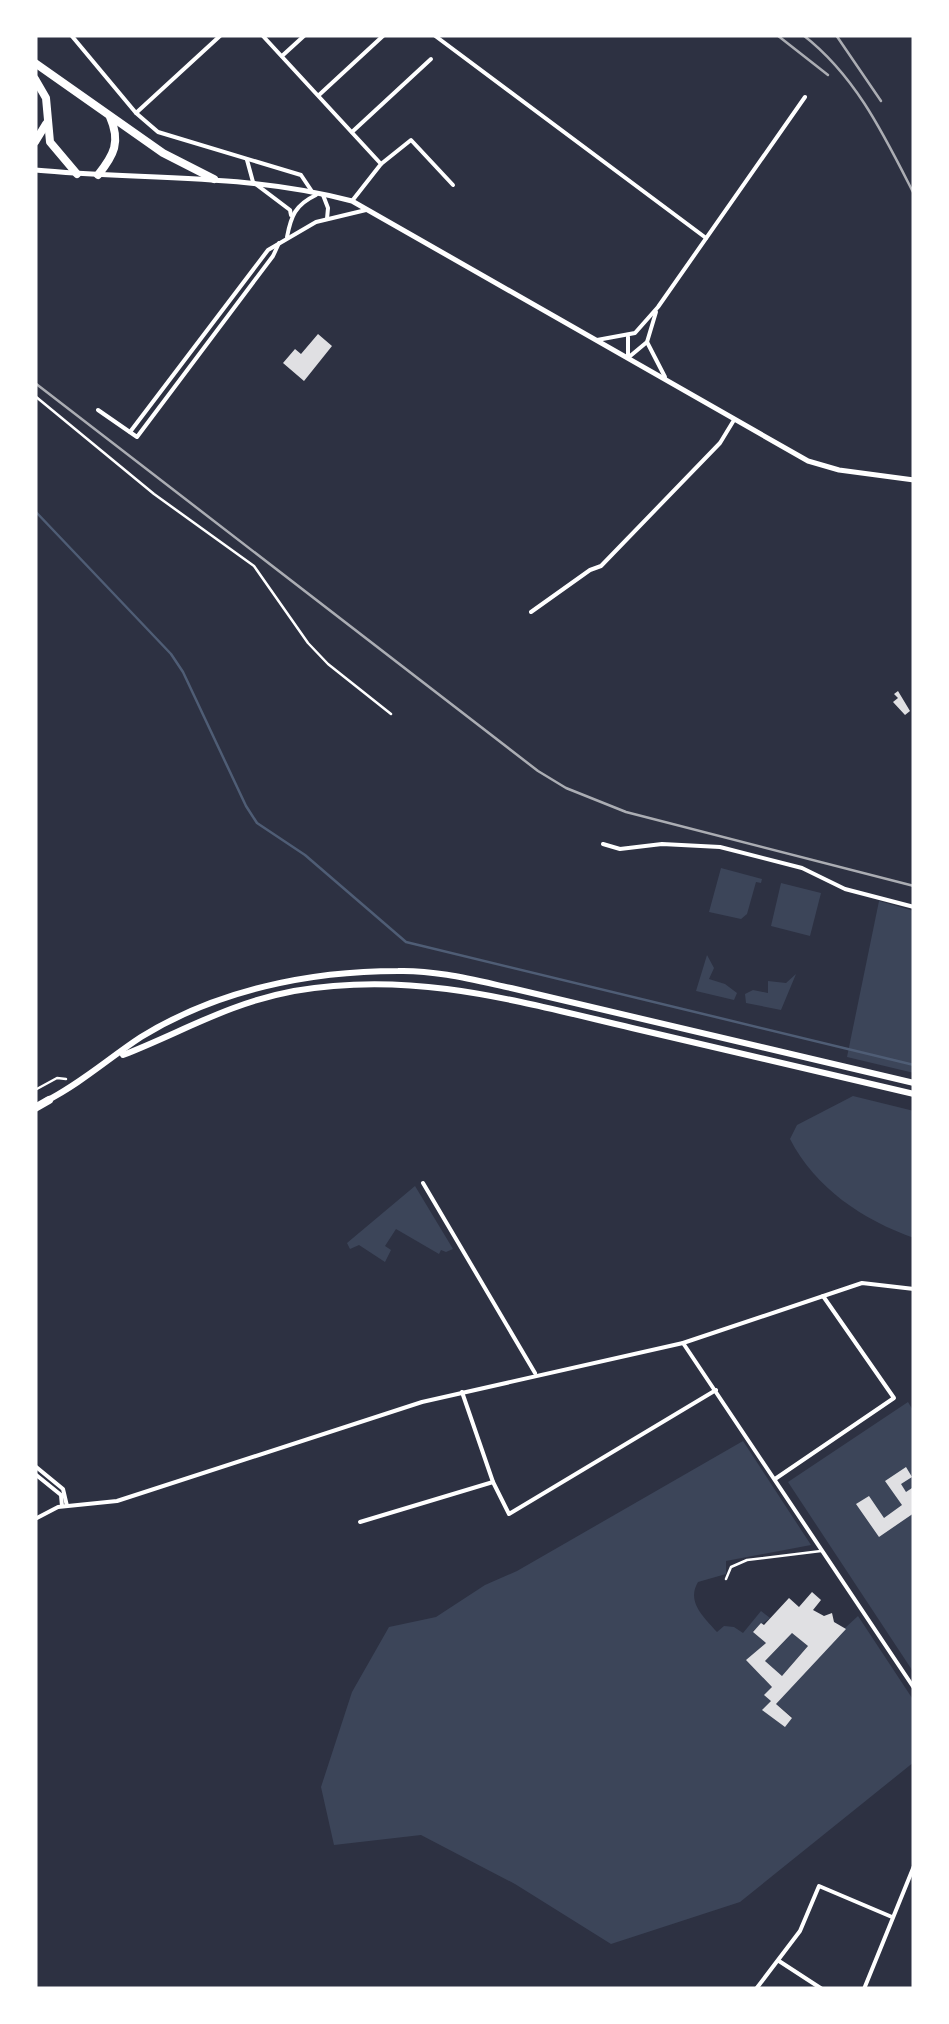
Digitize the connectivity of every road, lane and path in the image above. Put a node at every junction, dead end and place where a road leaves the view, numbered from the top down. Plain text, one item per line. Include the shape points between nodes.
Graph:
1 (70, 35) edge
2 (221, 35) edge
3 (262, 35) edge
4 (305, 35) edge
5 (384, 35) edge
6 (434, 35) edge
7 (282, 56) junction
8 (431, 59) dead end
9 (35, 63) edge
10 (35, 78) edge
11 (319, 95) junction
12 (805, 97) dead end
13 (136, 113) junction
14 (110, 116) junction
15 (46, 124) junction
16 (352, 132) junction
17 (35, 142) edge
18 (247, 160) junction
19 (381, 164) junction
20 (35, 170) edge
21 (77, 174) junction
22 (98, 175) junction
23 (214, 180) junction
24 (253, 182) junction
25 (453, 185) dead end
26 (311, 190) junction
27 (321, 192) junction
28 (352, 201) junction
29 (370, 209) junction
30 (291, 217) junction
31 (326, 218) junction
32 (287, 238) junction
33 (706, 238) junction
34 (279, 243) junction
35 (658, 308) junction
36 (628, 336) junction
37 (597, 340) junction
38 (646, 342) junction
39 (628, 358) junction
40 (666, 380) junction
41 (35, 396) edge
42 (98, 410) dead end
43 (734, 420) junction
44 (130, 432) junction
45 (914, 480) edge
46 (531, 612) dead end
47 (391, 714) dead end
48 (603, 844) dead end
49 (914, 907) edge
50 (112, 1059) junction
51 (77, 1082) junction
52 (914, 1083) edge
53 (35, 1090) edge
54 (914, 1094) edge
55 (48, 1100) joint
56 (35, 1106) edge
57 (423, 1184) dead end
58 (914, 1289) edge
59 (823, 1296) junction
60 (683, 1343) junction
61 (536, 1376) junction
62 (716, 1390) junction
63 (462, 1392) junction
64 (35, 1466) edge
65 (35, 1474) edge
66 (775, 1479) junction
67 (493, 1482) junction
68 (64, 1506) junction
69 (35, 1518) edge
70 (360, 1522) dead end
71 (823, 1550) junction
72 (726, 1580) dead end
73 (914, 1688) edge
74 (914, 1866) edge
75 (892, 1917) junction
76 (779, 1961) junction
77 (756, 1989) edge
78 (822, 1989) edge
79 (864, 1989) edge

1 - 13 street
2 - 13 street
3 - 7 street
4 - 7 street
5 - 11 street
6 - 33 street
7 - 11 street
8 - 16 street
9 - 14 highway
10 - 15 highway via 46,98
11 - 16 street
12 - 33 street
13 - 18 street via 158,132
14 - 22 highway via 114,155
14 - 23 highway
15 - 17 highway
15 - 21 highway via 50,142
16 - 19 street
18 - 24 street
18 - 26 street via 301,175
19 - 25 street via 411,140
19 - 28 street
20 - 21 street
21 - 22 street
22 - 23 street
23 - 24 street
24 - 26 street
24 - 30 street
26 - 27 street
27 - 28 street
27 - 30 street via 300,202
27 - 31 street
28 - 29 street
29 - 31 street
29 - 37 street
30 - 32 street
31 - 32 street
32 - 34 street
33 - 35 street
34 - 44 street
34 - 44 street via 137,437
35 - 36 street
35 - 38 street
36 - 37 street
36 - 39 street
37 - 39 street
38 - 39 street
38 - 40 street
39 - 40 street
40 - 43 street
41 - 47 lane via 254,566 308,643
42 - 44 street
43 - 45 street via 808,462
43 - 46 street via 720,443 601,566
48 - 49 street via 720,847
50 - 51 main road
50 - 52 main road via 142,1037 240,994 282,982 400,970 512,988
50 - 54 main road via 244,1003 340,985 400,982 550,1008
51 - 53 path via 58,1078
51 - 55 main road
55 - 56 highway
57 - 61 street
58 - 59 street via 862,1283
59 - 60 street
59 - 66 street via 894,1398
60 - 61 street
60 - 62 street
61 - 63 street
62 - 66 street
62 - 67 street via 509,1514
63 - 67 street
63 - 68 street via 117,1501
64 - 68 street via 63,1490
65 - 68 street via 61,1495
66 - 71 street
67 - 70 street
68 - 69 street
71 - 72 lane via 747,1560 731,1567
71 - 73 street
74 - 75 street
75 - 76 street via 818,1886
75 - 79 street
76 - 77 street
76 - 78 street

